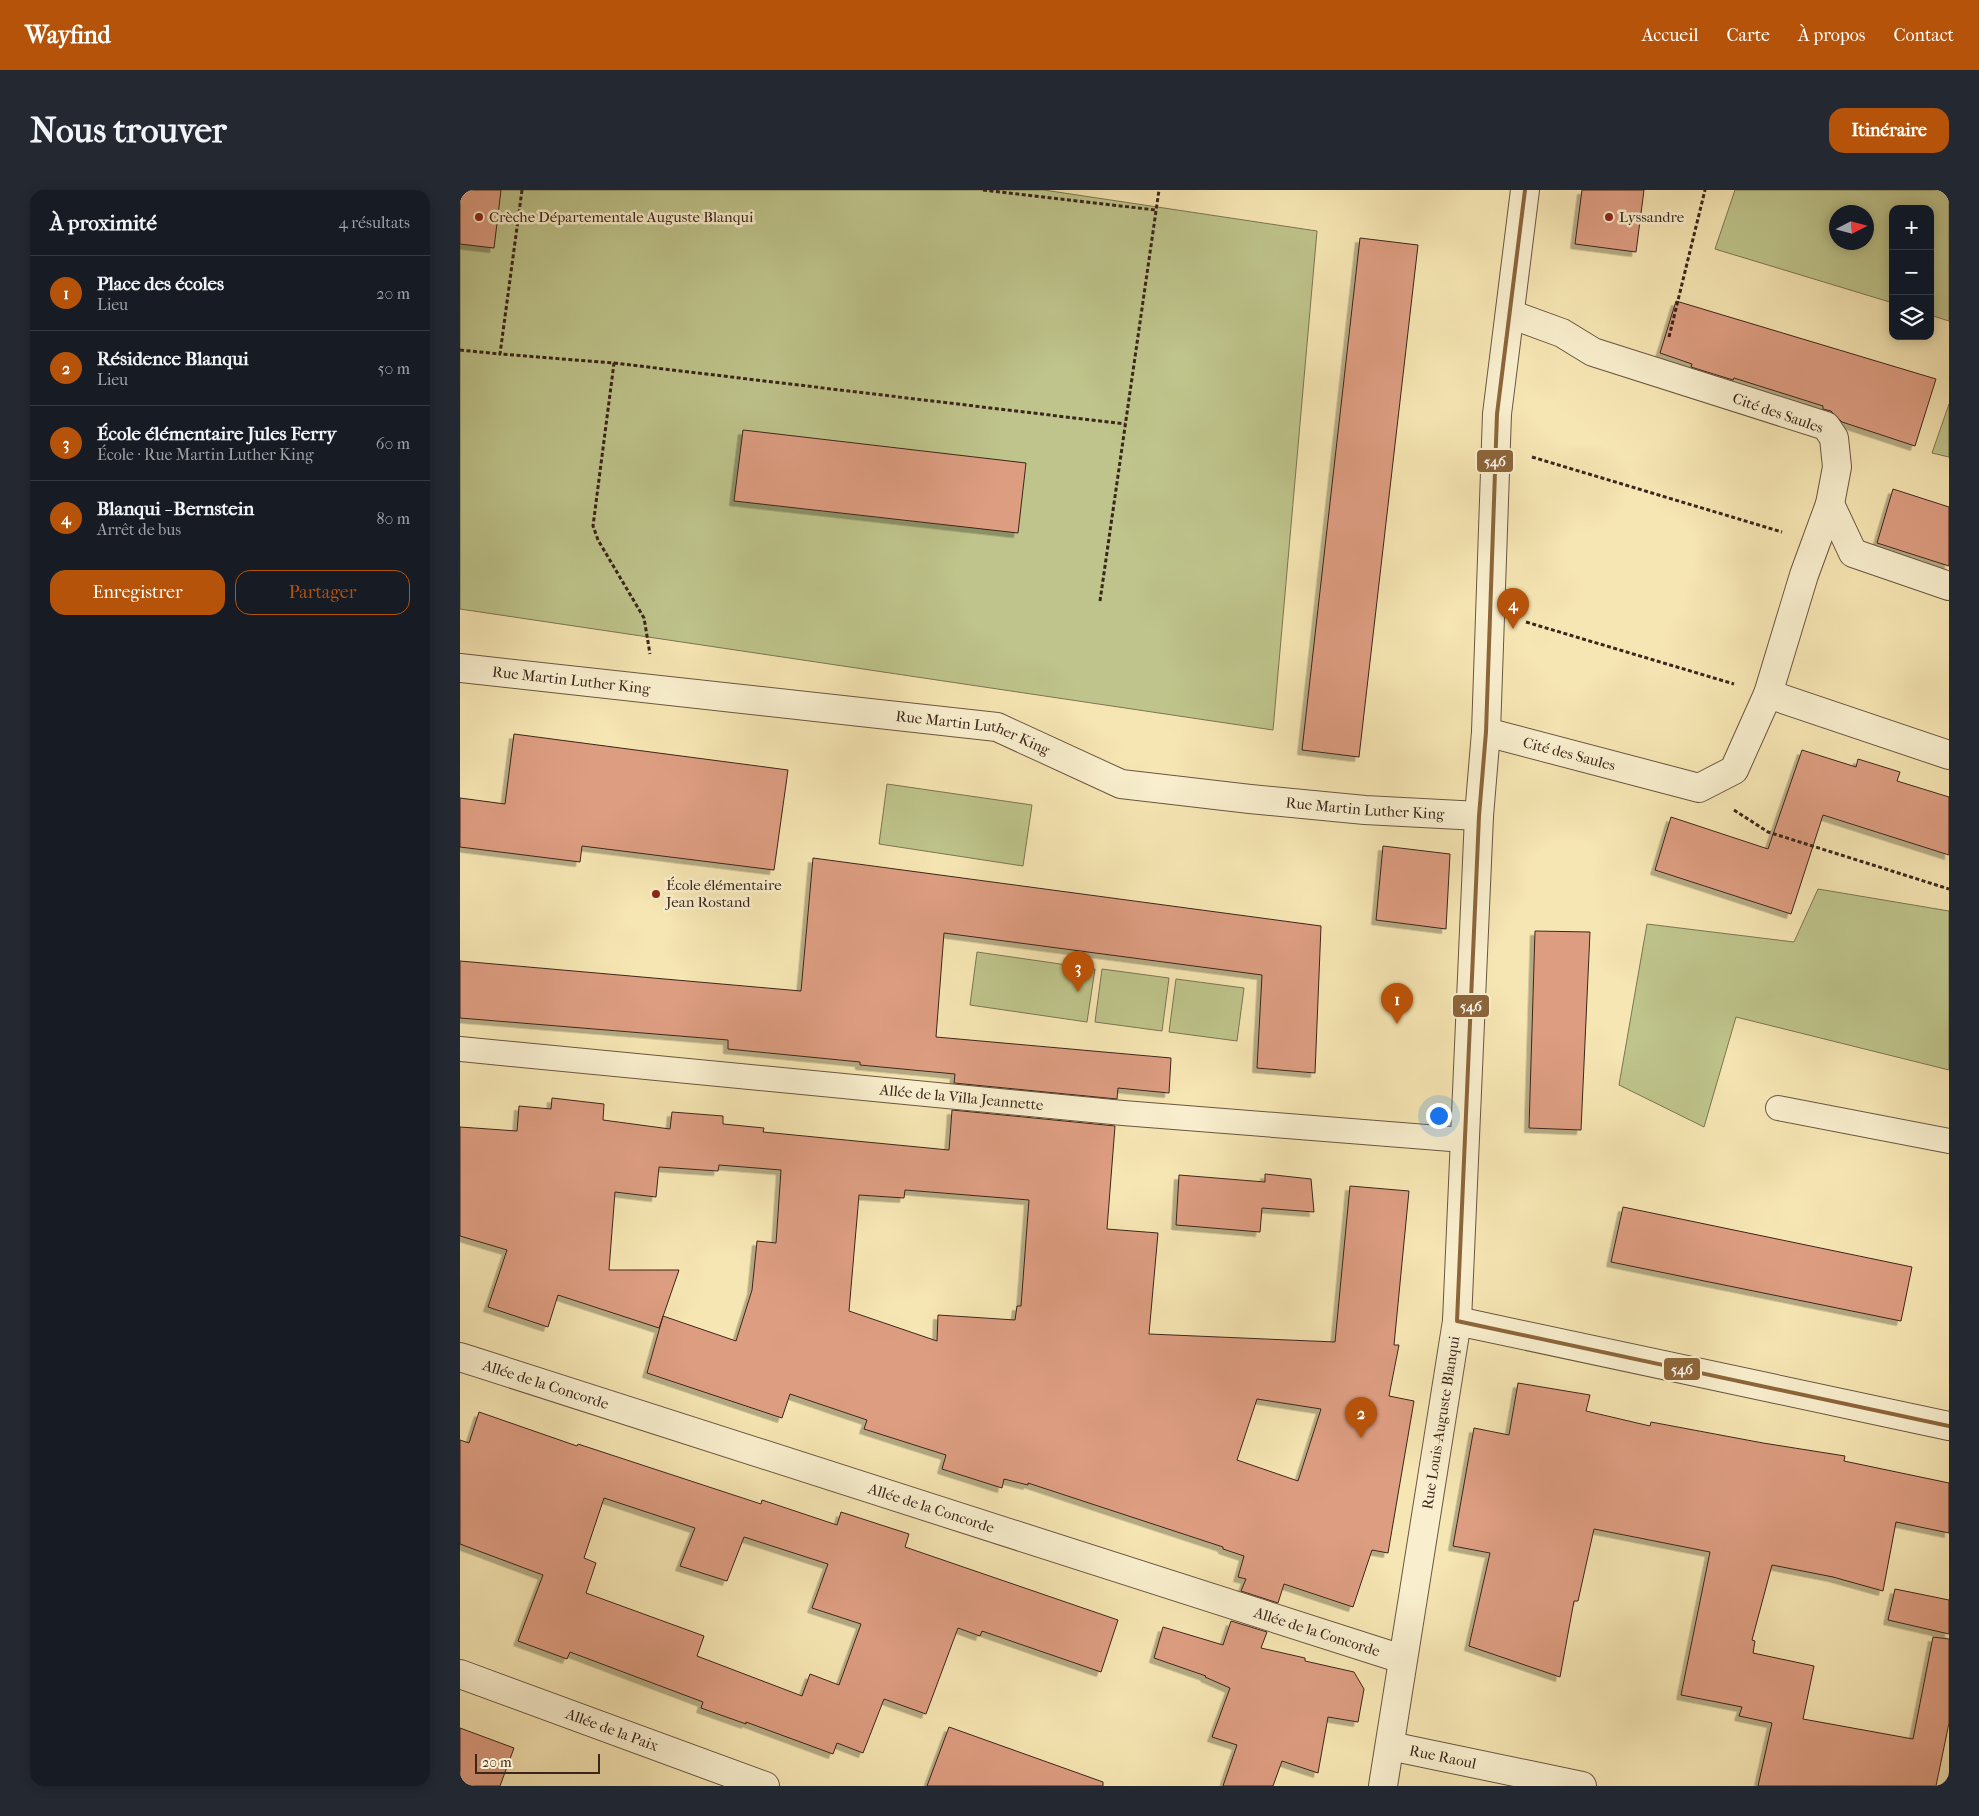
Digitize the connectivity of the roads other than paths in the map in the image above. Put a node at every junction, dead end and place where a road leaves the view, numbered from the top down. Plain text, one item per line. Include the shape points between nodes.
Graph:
1 (1525, 190) edge
2 (1510, 314) junction
3 (1830, 504) junction
4 (1949, 586) edge
5 (460, 668) edge
6 (1768, 694) junction
7 (1486, 732) junction
8 (1949, 755) edge
9 (1478, 816) junction
10 (460, 1049) edge
11 (1778, 1108) dead end
12 (1464, 1140) junction
13 (1949, 1141) edge
14 (1457, 1321) junction
15 (460, 1357) edge
16 (1949, 1426) edge
17 (1402, 1659) junction
18 (460, 1674) edge
19 (1390, 1746) junction
20 (765, 1786) edge
21 (1383, 1786) edge
22 (1582, 1786) edge

1 - 2 street, Rue Louis-Auguste Blanqui
2 - 3 street, Cité des Saules via 1562,333 1593,352 1826,426 1834,438 1837,467
2 - 7 street, Rue Louis-Auguste Blanqui via 1497,414
3 - 4 street via 1853,553
3 - 6 street, Cité des Saules via 1804,575
5 - 9 street, Rue Martin Luther King via 998,727 1121,784 1365,810
6 - 7 street, Cité des Saules via 1734,770 1699,788
6 - 8 street
7 - 9 street, Rue Louis-Auguste Blanqui
9 - 12 street, Rue Louis-Auguste Blanqui
10 - 12 lane, Allée de la Villa Jeannette via 1123,1113
11 - 13 lane
12 - 14 street, Rue Louis-Auguste Blanqui
14 - 16 street
14 - 17 street, Rue Louis-Auguste Blanqui
15 - 17 street, Allée de la Concorde
17 - 19 street, Rue Louis-Auguste Blanqui
18 - 20 street, Allée de la Paix
19 - 21 street, Rue Louis-Auguste Blanqui
19 - 22 street, Rue Raoul

